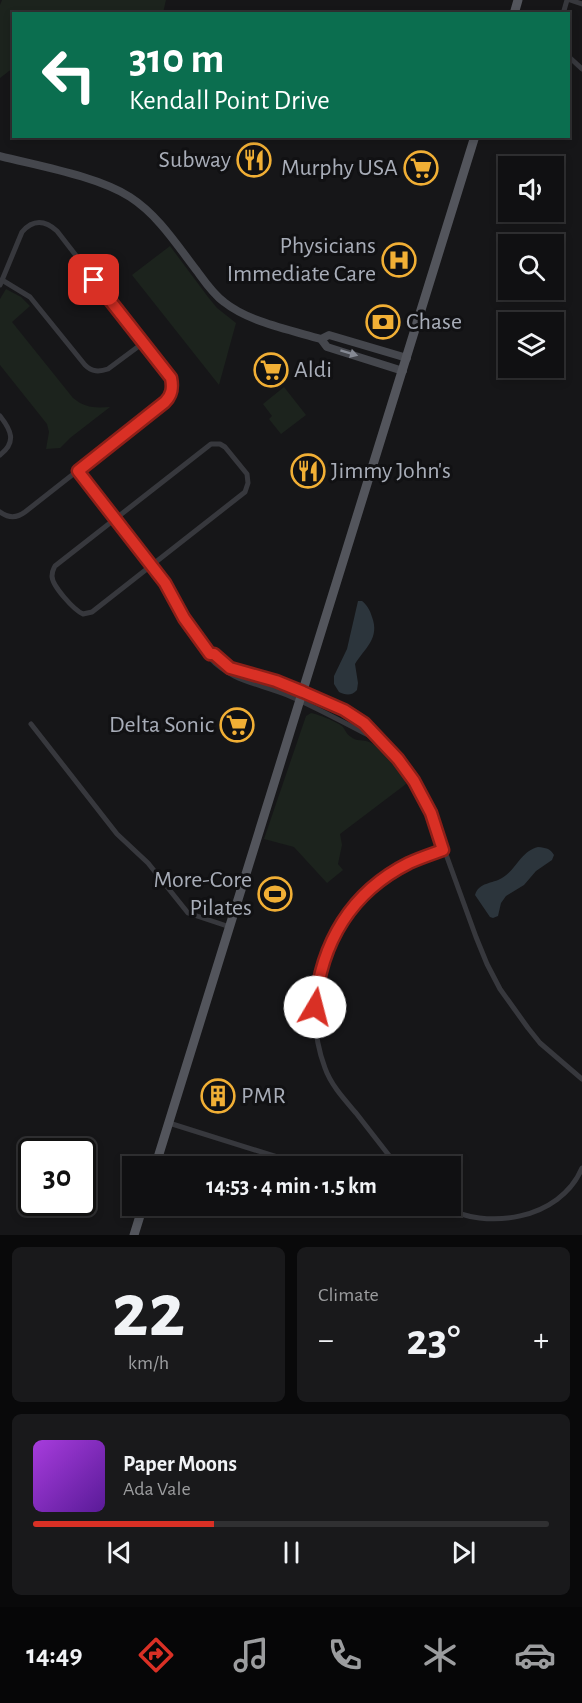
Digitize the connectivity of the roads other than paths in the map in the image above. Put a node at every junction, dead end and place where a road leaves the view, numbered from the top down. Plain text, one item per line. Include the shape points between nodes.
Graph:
1 (568, 0) edge
2 (582, 4) edge
3 (570, 58) edge
4 (582, 69) edge
5 (475, 138) edge
6 (0, 156) edge
7 (1, 283) edge
8 (321, 339) junction
9 (143, 343) junction
10 (407, 358) junction
11 (403, 370) junction
12 (0, 416) edge
13 (0, 455) edge
14 (78, 471) junction
15 (0, 512) edge
16 (114, 519) junction
17 (151, 566) junction
18 (228, 671) junction
19 (301, 696) junction
20 (31, 724) dead end
21 (380, 740) junction
22 (443, 850) junction
23 (230, 927) junction
24 (582, 1079) edge
25 (169, 1123) junction
26 (158, 1156) edge
27 (274, 1156) edge
28 (389, 1156) edge
29 (582, 1168) edge
30 (461, 1215) edge
31 (139, 1216) edge
32 (134, 1235) edge

1 - 2 street
3 - 4 street
5 - 10 main road
6 - 8 street via 92,180 130,197 169,234 222,301 255,319
7 - 9 street via 30,297 92,371 108,369
7 - 9 street via 22,232 34,223 48,224
8 - 10 street via 329,335
8 -> 11 street via 327,347
9 - 14 street via 171,378 171,394
10 - 11 main road
11 - 19 main road
12 - 13 street via 11,435 8,448
14 - 15 street via 22,514 10,517
14 - 16 street
16 - 17 street
16 - 17 street via 53,570 54,583 74,610 92,612
16 - 17 street via 208,445 220,444 247,474 247,489
17 - 18 street via 210,654
18 - 19 street
18 - 19 street via 276,681
19 - 21 street
19 - 21 street via 354,716
19 - 23 main road
20 - 23 street via 117,834 148,864 188,913
21 - 22 street via 414,781 431,813
22 - 24 street via 501,990 540,1043
22 - 28 street via 387,876 358,900 333,939 317,987 315,1026 325,1068
23 - 25 main road
25 - 26 main road
25 - 27 street
29 - 30 street via 561,1197 542,1208 504,1219
31 - 32 main road

